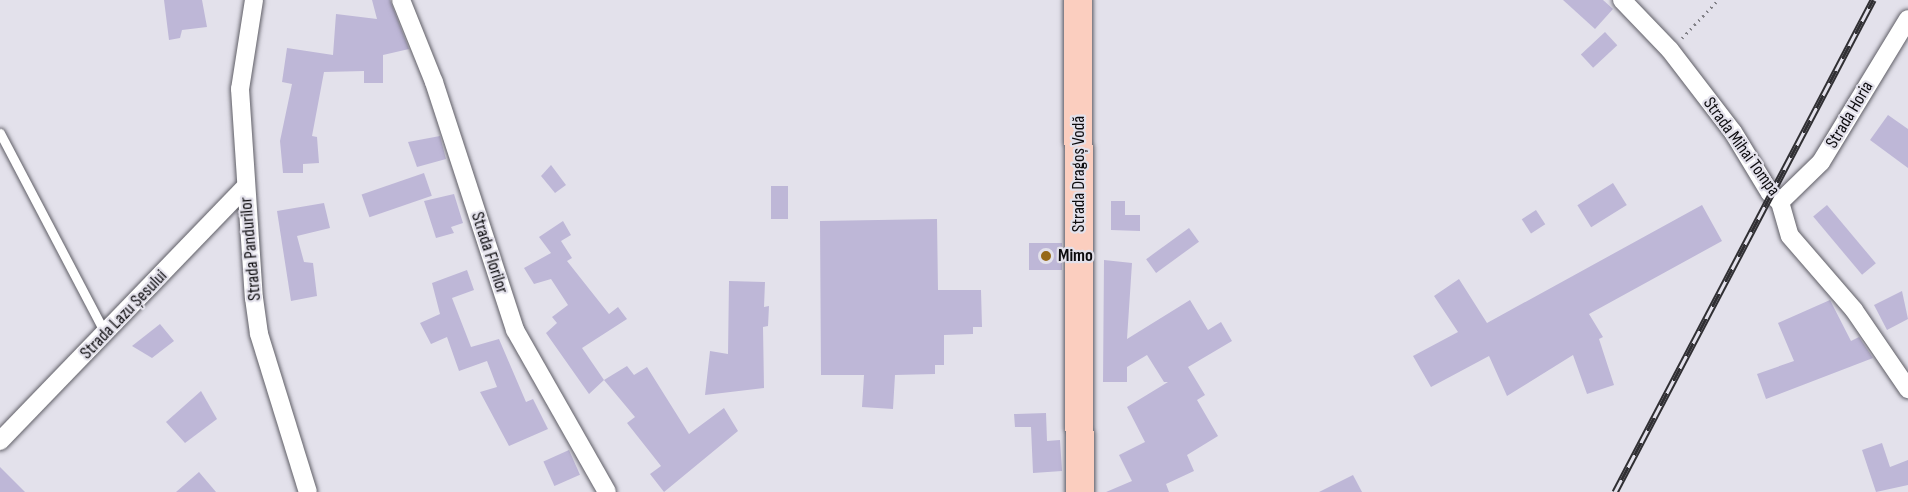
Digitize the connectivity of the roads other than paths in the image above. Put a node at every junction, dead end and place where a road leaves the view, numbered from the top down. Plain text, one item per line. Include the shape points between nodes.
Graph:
1 (254, 0) edge
2 (401, 0) edge
3 (1078, 0) edge
4 (1622, 0) edge
5 (1908, 19) edge
6 (0, 133) edge
7 (245, 187) junction
8 (1780, 202) junction
9 (106, 335) junction
10 (1908, 389) edge
11 (0, 441) edge
12 (308, 492) edge
13 (607, 492) edge
14 (1080, 492) edge

1 - 7 street, Strada Pandurilor via 240,89
2 - 13 street, Strada Florilor via 434,82 515,330
3 - 14 main road, Strada Dragoș Vodă
4 - 8 street, Strada Mihai Tompa via 1670,50 1733,132 1770,194
5 - 8 street, Strada Horia via 1821,162
6 - 9 lane
7 - 9 street, Strada Lazu Șesului
7 - 12 street, Strada Pandurilor via 259,334
8 - 10 street, Strada Mihai Tompa via 1783,223 1795,244 1854,310
9 - 11 street, Strada Lazu Șesului

